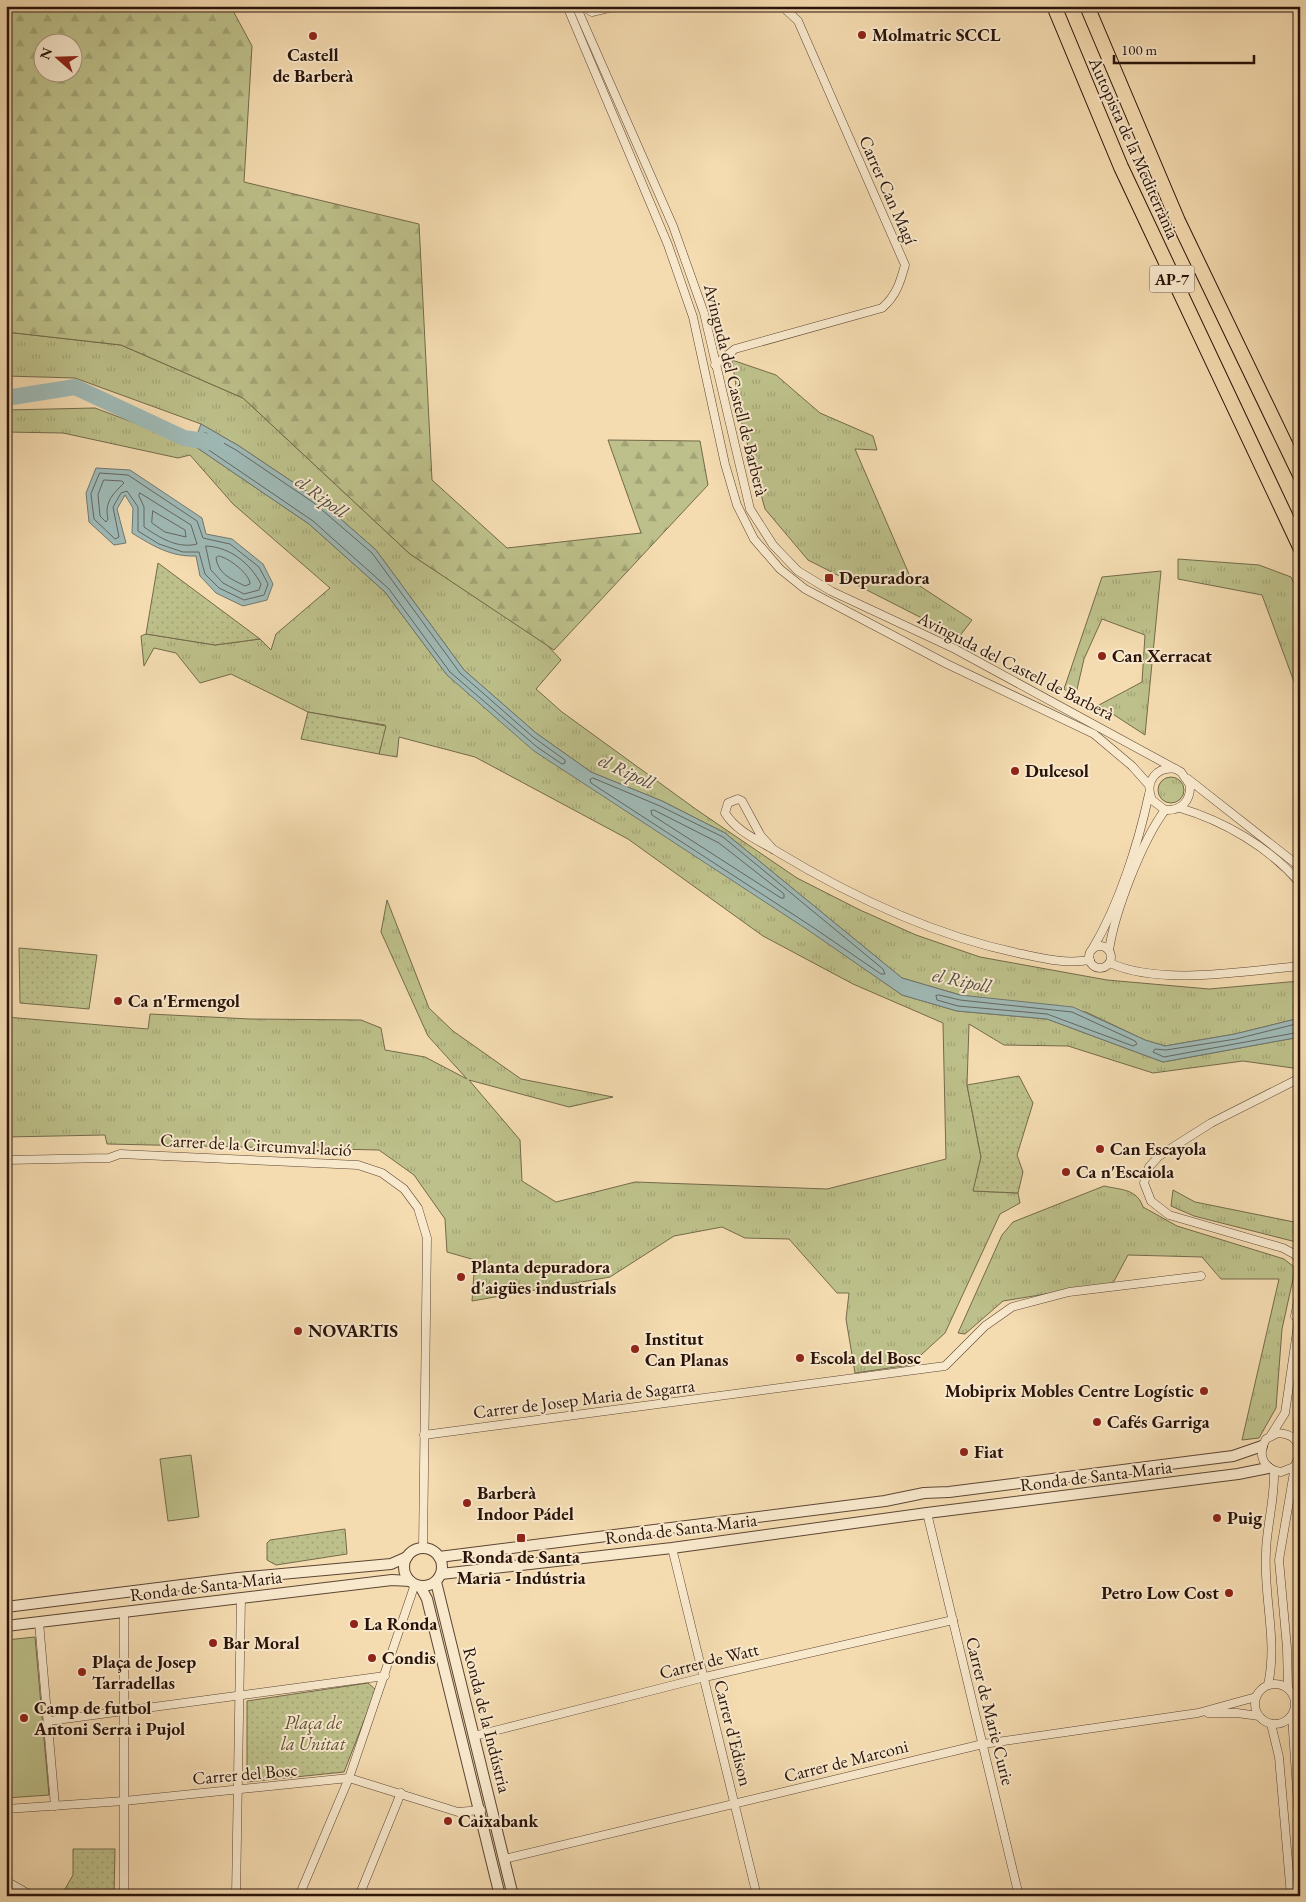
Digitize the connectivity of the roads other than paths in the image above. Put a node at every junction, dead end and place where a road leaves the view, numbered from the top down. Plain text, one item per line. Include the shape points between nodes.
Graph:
1 (567, 6) edge
2 (576, 6) edge
3 (582, 6) edge
4 (617, 6) edge
5 (782, 6) edge
6 (1054, 6) edge
7 (1087, 6) edge
8 (715, 365) junction
9 (1300, 475) edge
10 (1300, 546) edge
11 (1176, 770) junction
12 (1188, 779) junction
13 (1149, 785) junction
14 (1149, 794) junction
15 (1180, 808) junction
16 (1165, 810) junction
17 (774, 850) junction
18 (1300, 867) edge
19 (1300, 883) edge
20 (1093, 948) junction
21 (1110, 950) junction
22 (1090, 960) junction
23 (1110, 963) junction
24 (1300, 966) edge
25 (1300, 1078) edge
26 (6, 1160) edge
27 (1300, 1260) edge
28 (1201, 1276) dead end
29 (1300, 1290) edge
30 (1300, 1311) edge
31 (1293, 1348) junction
32 (1300, 1389) edge
33 (424, 1435) junction
34 (1271, 1435) junction
35 (1297, 1442) junction
36 (1262, 1446) junction
37 (1300, 1451) edge
38 (1299, 1458) edge
39 (1271, 1469) junction
40 (923, 1494) junction
41 (926, 1513) junction
42 (422, 1548) junction
43 (672, 1548) junction
44 (439, 1556) junction
45 (407, 1557) junction
46 (438, 1578) junction
47 (415, 1584) junction
48 (241, 1598) junction
49 (6, 1607) edge
50 (124, 1612) junction
51 (953, 1620) junction
52 (39, 1622) junction
53 (6, 1626) edge
54 (386, 1676) junction
55 (704, 1677) junction
56 (1268, 1685) junction
57 (1288, 1688) junction
58 (240, 1696) junction
59 (1256, 1697) junction
60 (124, 1711) junction
61 (1198, 1713) junction
62 (1259, 1716) junction
63 (1292, 1716) junction
64 (49, 1721) junction
65 (1271, 1724) junction
66 (474, 1736) junction
67 (983, 1744) junction
68 (349, 1778) junction
69 (238, 1789) junction
70 (401, 1793) junction
71 (124, 1800) junction
72 (735, 1803) junction
73 (55, 1806) junction
74 (6, 1809) edge
75 (481, 1810) junction
76 (1300, 1834) edge
77 (504, 1859) junction
78 (6, 1881) edge
79 (32, 1896) edge
80 (124, 1896) edge
81 (236, 1896) edge
82 (298, 1896) edge
83 (359, 1896) edge
84 (500, 1896) edge
85 (513, 1896) edge
86 (757, 1896) edge
87 (1019, 1896) edge
88 (1291, 1896) edge

1 - 13 street, Avinguda del Castell de Barberà via 668,245 693,317 725,464 737,505 754,539 780,569 805,589 947,664 1094,734
2 - 8 street, Avinguda del Castell de Barberà via 673,226 704,313
3 - 4 street via 592,12
5 - 8 street, Carrer Can Magí via 798,21 905,265 900,286 882,308 735,348
6 - 10 highway, Autopista de la Mediterrània / AP-7 via 1121,167
7 - 9 highway, Autopista de la Mediterrània / AP-7 via 1181,227
8 - 11 street, Avinguda del Castell de Barberà via 750,509 772,545 798,571 831,591 955,649
11 - 12 street
11 - 13 street via 1169,768 1156,773
12 - 15 street via 1189,798
12 - 18 street
13 - 14 street
14 - 16 street via 1155,804
14 - 20 street via 1142,828 1105,928
15 - 16 street
15 - 19 street via 1204,815 1236,831
16 - 21 street via 1145,842 1113,929
17 - 17 street via 760,836 742,801 738,799 728,803 725,813 728,819
17 - 22 street via 825,880 922,925 1000,950 1053,960
20 - 21 street via 1100,946
20 - 22 street
21 - 23 street
22 - 23 street via 1101,968
23 - 24 street via 1139,971 1204,974
25 - 27 street via 1211,1123 1159,1156 1149,1166 1144,1183 1151,1201 1169,1215 1282,1248
26 - 33 street, Carrer de la Circumval·lació via 109,1158 120,1154 141,1154 345,1164 382,1173 404,1188 412,1198 427,1238
28 - 33 street, Carrer de Josep Maria de Sagarra via 1070,1292 1012,1307 985,1326 945,1366
29 - 31 street
30 - 31 street
31 - 34 street via 1285,1413
32 - 35 street
33 - 42 street, Carrer de la Circumval·lació
34 - 35 street via 1286,1434
34 - 36 street
35 - 37 street
36 - 39 street via 1262,1458
36 - 40 street, Ronda de Santa Maria via 1233,1456
38 - 39 street via 1288,1470
38 - 57 street via 1279,1560
39 - 41 street, Ronda de Santa Maria
39 - 56 street via 1274,1487 1266,1552 1273,1662
40 - 41 street via 932,1496 934,1502 933,1509
40 - 41 street via 915,1500 914,1506
40 - 44 street, Ronda de Santa Maria
41 - 43 street, Ronda de Santa Maria
41 - 51 street, Carrer de Marie Curie
42 - 44 street
42 - 45 street
43 - 46 street, Ronda de Santa Maria
43 - 55 street, Carrer d'Edison
44 - 46 street via 442,1562
45 - 47 street via 404,1570
45 - 49 street, Ronda de Santa Maria via 391,1564 238,1578
46 - 47 street
46 - 66 street, Ronda de la Indústria
47 - 48 street, Ronda de Santa Maria via 392,1580
47 - 54 street
47 - 75 street, Ronda de la Indústria via 427,1599
48 - 50 street, Ronda de Santa Maria
48 - 58 street
50 - 52 street, Ronda de Santa Maria
50 - 60 street
51 - 55 street, Carrer de Watt
51 - 67 street, Carrer de Marie Curie
52 - 53 street, Ronda de Santa Maria
52 - 64 street
54 - 58 street
54 - 68 street
55 - 66 street, Carrer de Watt
55 - 72 street, Carrer d'Edison
56 - 57 street via 1281,1684
56 - 59 street
57 - 63 street via 1295,1697
58 - 60 street
58 - 69 street
59 - 61 street, Carrer de Marconi
59 - 62 street
60 - 64 street
60 - 71 street
61 - 62 street, Carrer de Marconi
61 - 67 street, Carrer de Marconi
62 - 65 street
63 - 65 street via 1280,1724
63 - 76 street
64 - 73 street
65 - 88 street via 1279,1756
66 - 77 street, Ronda de la Indústria
67 - 72 street, Carrer de Marconi
67 - 87 street, Carrer de Marie Curie
68 - 69 street, Carrer del Bosc
68 - 70 street, Carrer del Bosc
68 - 82 street
69 - 71 street, Carrer del Bosc
69 - 81 street
70 - 75 street, Carrer del Bosc via 458,1812
70 - 83 street
71 - 73 street, Carrer del Bosc
71 - 80 street
72 - 77 street, Carrer de Marconi
72 - 86 street, Carrer d'Edison
73 - 74 street, Carrer del Bosc
75 - 84 street, Ronda de la Indústria
77 - 85 street, Ronda de la Indústria
78 - 79 street

